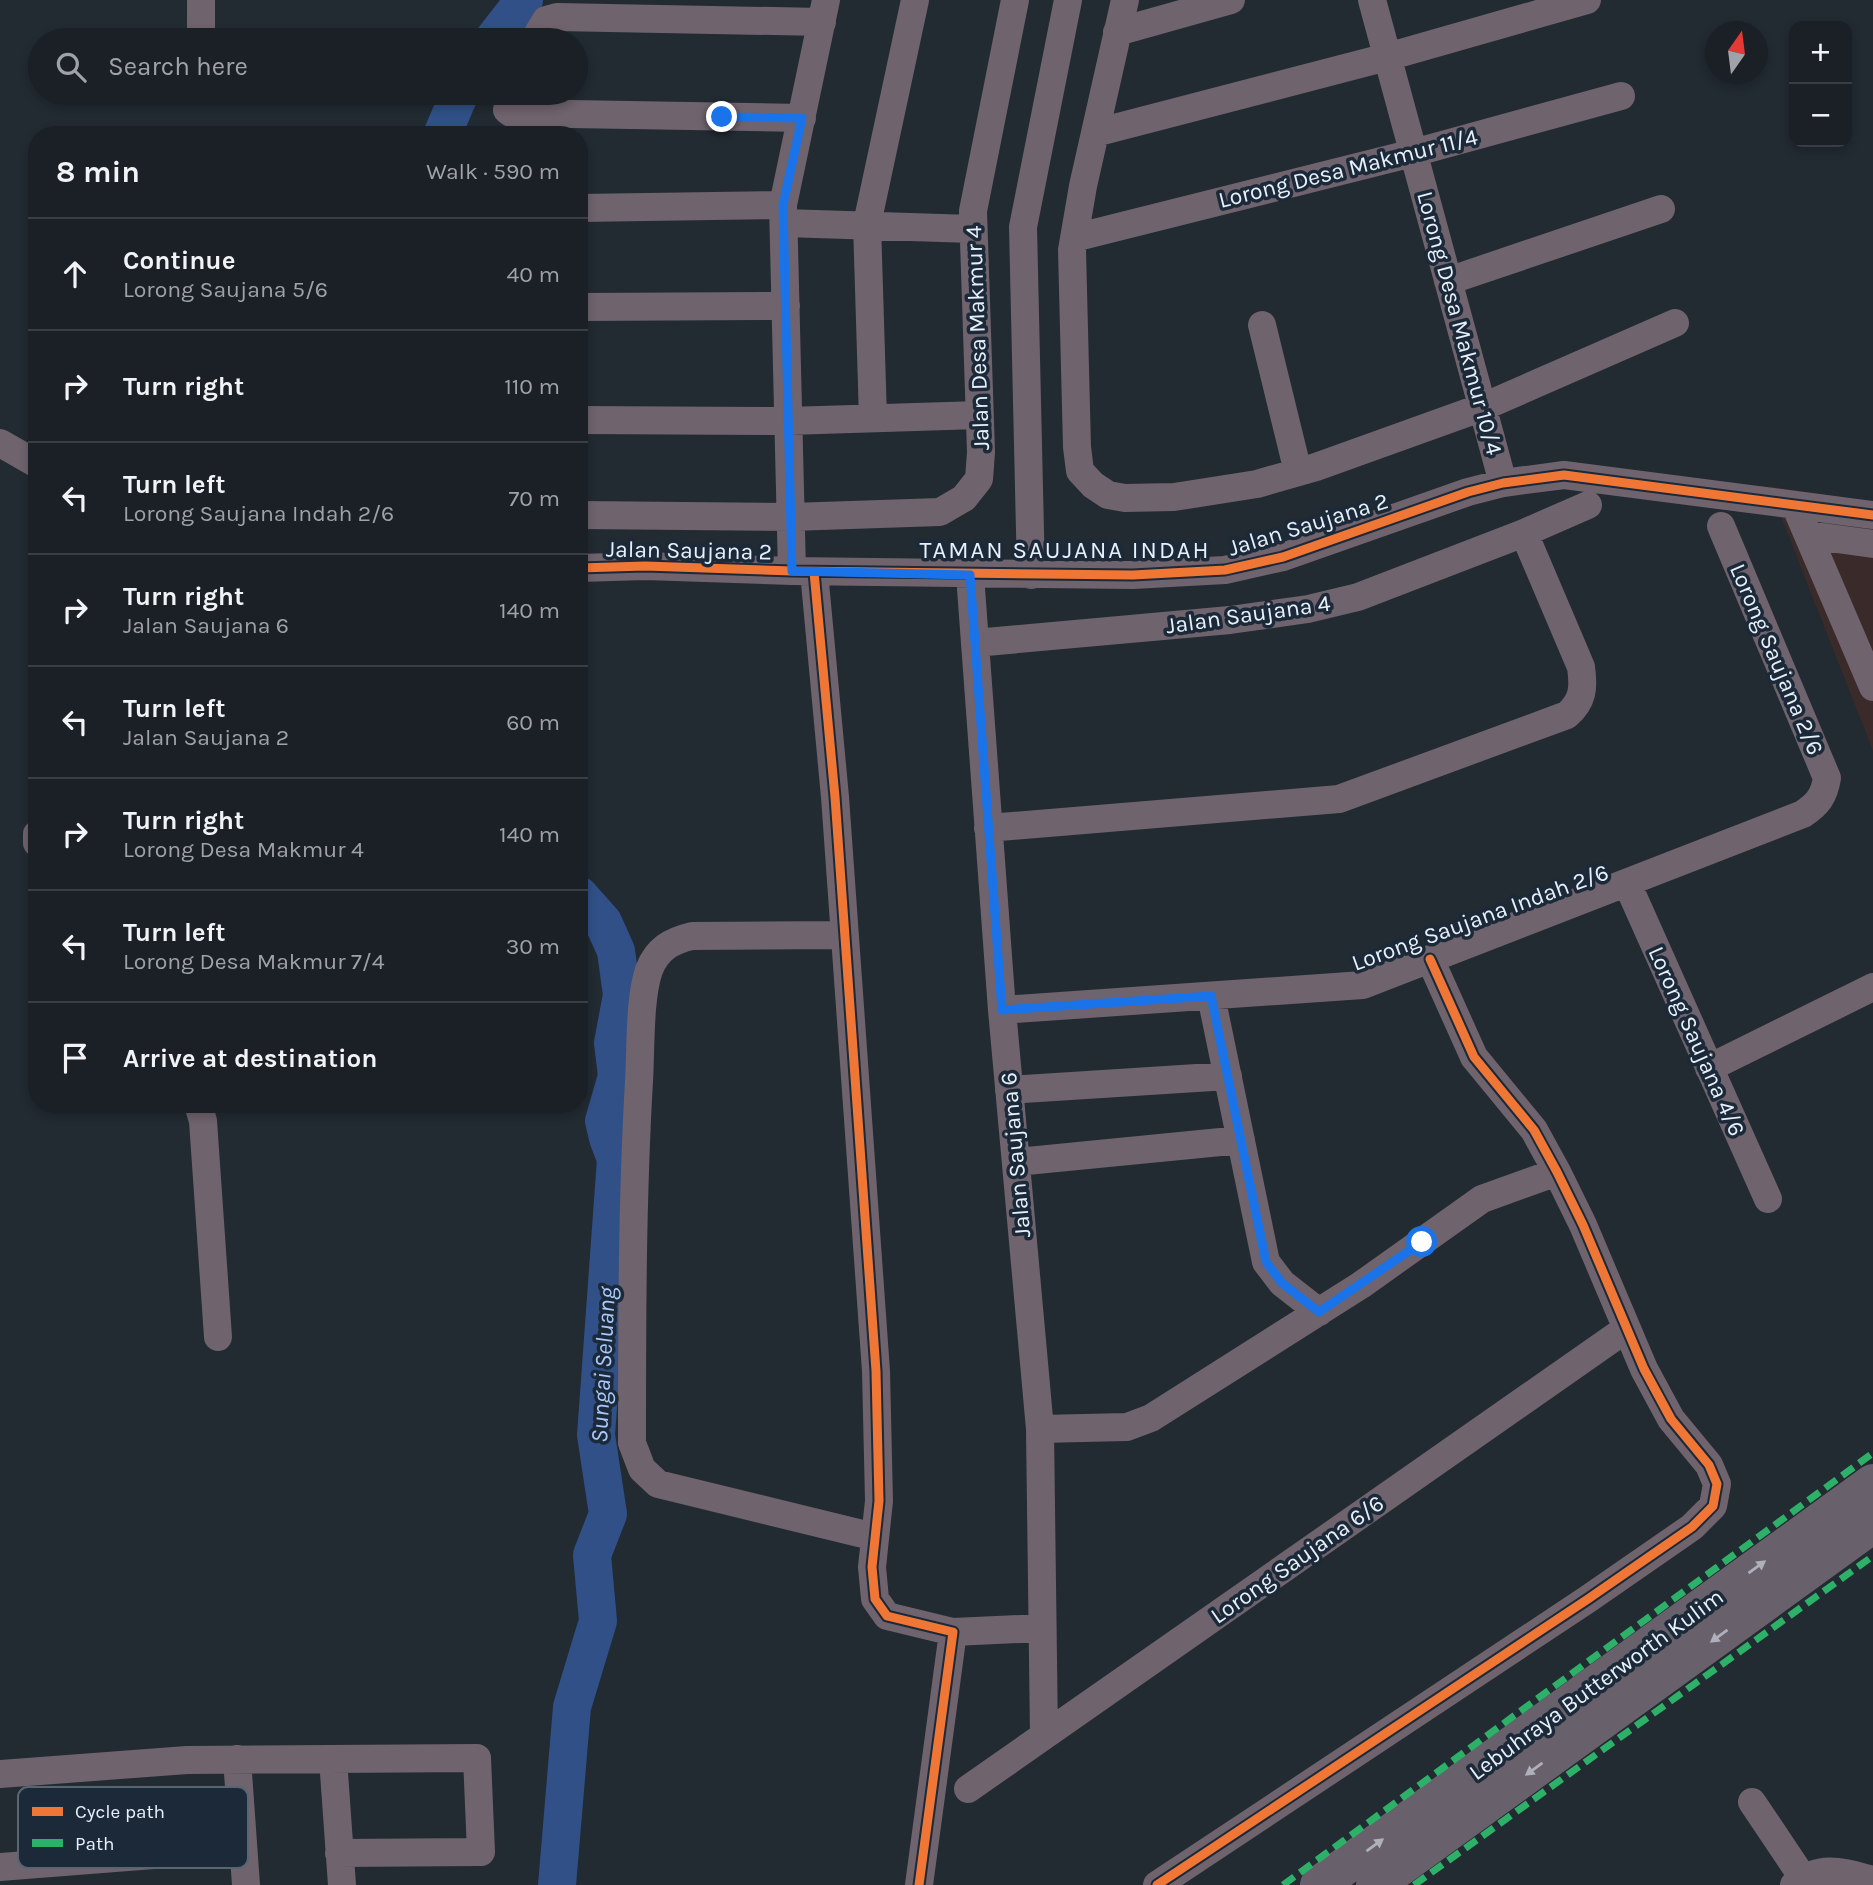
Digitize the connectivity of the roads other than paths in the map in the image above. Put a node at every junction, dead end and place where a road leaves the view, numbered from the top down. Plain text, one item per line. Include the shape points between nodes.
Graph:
1 (201, 0) edge
2 (915, 0) edge
3 (1015, 0) edge
4 (1068, 0) edge
5 (1125, 0) edge
6 (1231, 0) edge
7 (1372, 0) edge
8 (1587, 0) edge
9 (824, 11) edge
10 (201, 28) edge
11 (541, 28) edge
12 (1117, 32) junction
13 (1387, 57) junction
14 (1621, 96) dead end
15 (551, 105) edge
16 (802, 118) junction
17 (1095, 133) junction
18 (1413, 153) junction
19 (588, 208) edge
20 (1661, 208) dead end
21 (784, 214) junction
22 (867, 225) junction
23 (973, 229) junction
24 (1074, 238) junction
25 (1448, 281) junction
26 (786, 306) junction
27 (588, 307) edge
28 (1675, 323) dead end
29 (1262, 324) dead end
30 (1483, 407) junction
31 (979, 415) junction
32 (873, 418) junction
33 (588, 420) edge
34 (788, 421) junction
35 (0, 443) edge
36 (28, 459) edge
37 (1298, 472) junction
38 (1503, 483) junction
39 (1588, 505) dead end
40 (1796, 505) junction
41 (588, 515) edge
42 (1873, 515) edge
43 (791, 517) junction
44 (1721, 526) dead end
45 (1524, 533) junction
46 (1808, 535) junction
47 (1873, 544) edge
48 (588, 568) edge
49 (803, 571) junction
50 (970, 575) junction
51 (1031, 575) junction
52 (975, 643) junction
53 (1873, 687) edge
54 (1824, 793) joint
55 (988, 828) junction
56 (1627, 883) junction
57 (843, 935) junction
58 (1430, 959) junction
59 (1873, 987) edge
60 (1211, 996) junction
61 (1002, 1010) junction
62 (1709, 1068) junction
63 (1227, 1076) junction
64 (1009, 1090) junction
65 (201, 1113) edge
66 (1241, 1140) junction
67 (1016, 1162) junction
68 (1557, 1172) junction
69 (1768, 1199) dead end
70 (1319, 1312) junction
71 (1626, 1329) junction
72 (218, 1338) dead end
73 (1040, 1429) junction
74 (1873, 1483) edge
75 (1873, 1524) edge
76 (875, 1537) junction
77 (1042, 1628) junction
78 (953, 1632) junction
79 (1044, 1736) junction
80 (237, 1759) junction
81 (333, 1759) junction
82 (0, 1774) edge
83 (239, 1787) edge
84 (968, 1789) dead end
85 (1752, 1802) dead end
86 (339, 1853) junction
87 (18, 1866) edge
88 (0, 1867) edge
89 (1873, 1880) edge
90 (1798, 1881) edge
91 (342, 1885) edge
92 (919, 1885) edge
93 (1157, 1885) edge
94 (1320, 1885) edge
95 (1375, 1885) edge

1 - 10 street
2 - 22 street
3 - 23 street, Jalan Desa Makmur 4
4 - 51 street via 1023,227
5 - 12 street
6 - 12 street
7 - 13 street, Lorong Desa Makmur 10/4
8 - 13 street
9 - 11 street via 557,17 546,20
9 - 16 street
12 - 17 street
13 - 17 street
13 - 18 street, Lorong Desa Makmur 10/4
14 - 18 street, Lorong Desa Makmur 11/4
15 - 16 street
16 - 21 street
17 - 24 street
18 - 24 street, Lorong Desa Makmur 11/4
18 - 25 street, Lorong Desa Makmur 10/4
19 - 21 street
20 - 25 street
21 - 22 street
21 - 26 street
22 - 23 street
22 - 32 street
23 - 31 street, Jalan Desa Makmur 4
24 - 37 street via 1077,447 1080,471 1093,485 1108,495 1125,498 1174,497 1257,484
25 - 30 street, Lorong Desa Makmur 10/4
26 - 27 street
26 - 34 street
28 - 30 street
29 - 37 street
30 - 37 street
30 - 38 street, Lorong Desa Makmur 10/4
31 - 32 street
31 - 43 street, Jalan Desa Makmur 4 via 979,479 964,498 940,512
32 - 34 street
33 - 34 street
34 - 43 street
35 - 36 street
38 - 40 street, Jalan Saujana 2 via 1564,475
38 - 51 street, Jalan Saujana 2 via 1283,557 1225,570
39 - 45 street, Jalan Saujana 4
40 - 42 street, Jalan Saujana 2
40 - 46 street
41 - 43 street, Jalan Desa Makmur 4
43 - 49 street
44 - 54 street, Lorong Saujana 2/6 via 1827,778
45 - 52 street, Jalan Saujana 4 via 1358,597 1308,609
45 - 55 street via 1581,667 1584,688 1577,706 1567,715 1339,799
46 - 47 street
46 - 53 street
48 - 49 street, Jalan Saujana 2
49 - 50 street, Jalan Saujana 2
49 - 57 street via 835,797
50 - 51 street, Jalan Saujana 2
50 - 52 street, Jalan Saujana 6
52 - 55 street, Jalan Saujana 6
54 - 56 street, Lorong Saujana Indah 2/6 via 1803,814
55 - 61 street, Jalan Saujana 6
56 - 58 street, Lorong Saujana Indah 2/6
56 - 62 street, Lorong Saujana 4/6
57 - 76 street via 876,1371 879,1501
57 - 76 street via 692,936 661,949 649,971 634,1165 632,1443 642,1469 658,1484
58 - 60 street, Lorong Saujana Indah 2/6 via 1363,985
58 - 68 street via 1474,1057 1534,1130
59 - 62 street
60 - 61 street, Lorong Saujana Indah 2/6
60 - 63 street
61 - 64 street, Jalan Saujana 6
62 - 69 street, Lorong Saujana 4/6
63 - 64 street
63 - 66 street
64 - 67 street, Jalan Saujana 6
65 - 72 street
66 - 67 street
66 - 70 street via 1266,1262 1282,1283
67 - 73 street, Jalan Saujana 6
68 - 70 street via 1482,1199
68 - 71 street
70 - 73 street via 1151,1418 1127,1427
71 - 79 street, Lorong Saujana 6/6
71 - 93 street via 1671,1419 1709,1465 1717,1484 1713,1506 1692,1527 1588,1599
73 - 77 street, Jalan Saujana 6
94 -> 74 highway, Lebuhraya Butterworth Kulim
75 -> 95 highway, Lebuhraya Butterworth Kulim
76 - 78 street via 875,1599 887,1616
77 - 78 street
77 - 79 street, Jalan Saujana 6
78 - 92 street
79 - 84 street, Lorong Saujana 6/6
80 - 81 street
80 - 82 street
80 - 83 street
81 - 86 street
81 - 86 street via 477,1759 481,1852
85 - 90 street
86 - 91 street
87 - 88 street
89 - 90 street via 1832,1870

